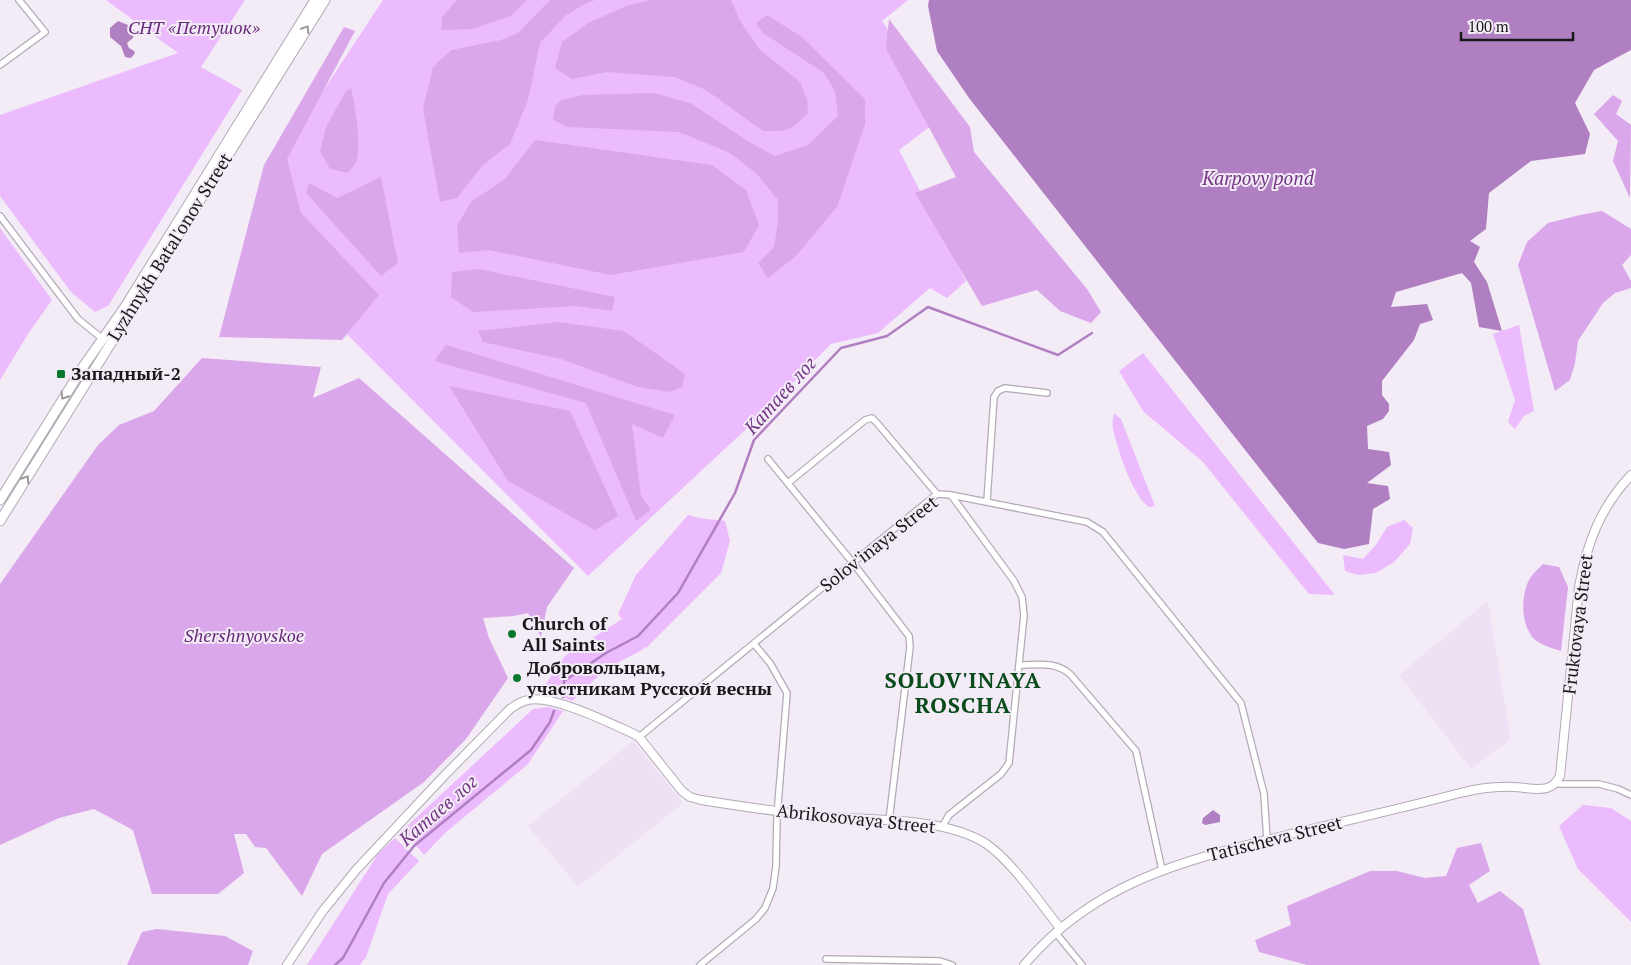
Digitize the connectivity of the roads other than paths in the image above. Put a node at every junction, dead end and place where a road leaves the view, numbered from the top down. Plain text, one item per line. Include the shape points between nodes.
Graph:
1 (19, 0) edge
2 (315, 0) edge
3 (325, 0) edge
4 (0, 66) edge
5 (0, 216) edge
6 (106, 341) junction
7 (1047, 393) dead end
8 (768, 459) dead end
9 (1631, 476) edge
10 (788, 483) junction
11 (937, 494) junction
12 (951, 495) junction
13 (0, 500) edge
14 (987, 501) junction
15 (0, 520) edge
16 (854, 564) junction
17 (754, 644) junction
18 (1019, 665) junction
19 (639, 737) junction
20 (1554, 784) junction
21 (1631, 795) edge
22 (778, 811) junction
23 (889, 821) junction
24 (942, 827) junction
25 (1267, 840) junction
26 (1162, 870) junction
27 (1057, 930) junction
28 (826, 959) dead end
29 (287, 965) edge
30 (700, 965) edge
31 (952, 965) edge
32 (1024, 965) edge
33 (1082, 965) edge

1 - 4 street via 45,32
2 - 6 main road, Lyzhnykh Batal'onov Street
6 -> 3 main road, Lyzhnykh Batal'onov Street
5 - 6 street via 78,319
6 -> 13 main road, Lyzhnykh Batal'onov Street via 81,370
15 -> 6 main road, Lyzhnykh Batal'onov Street
7 - 14 street via 1005,388 997,393 993,403
8 - 10 street
9 - 20 street, Fruktovaya Street via 1617,490 1602,514 1590,538 1584,562 1562,766
10 - 11 street via 865,420 872,418
10 - 16 street
11 - 12 street, Solov'inaya Street
11 - 16 street, Solov'inaya Street
12 - 14 street, Solov'inaya Street
12 - 18 street via 1014,581 1022,597 1024,615
14 - 25 street, Solov'inaya Street via 1088,522 1103,532 1241,703 1264,794
16 - 17 street, Solov'inaya Street
16 - 23 street via 906,630 911,642
17 - 19 street, Solov'inaya Street
17 - 22 street via 787,692
18 - 24 street via 1009,764 949,815
18 - 26 street via 1057,665 1064,668 1136,751
19 - 22 street, Abrikosovaya Street via 690,797
19 - 29 street via 604,721 536,699 510,709 362,863 322,912
20 - 21 street via 1599,784
20 - 25 street, Tatischeva Street via 1547,788 1511,786 1466,792
22 - 23 street, Abrikosovaya Street
22 - 30 street via 771,897 756,919
23 - 24 street, Abrikosovaya Street
24 - 27 street, Abrikosovaya Street via 976,838 1005,860
25 - 26 street, Tatischeva Street
26 - 27 street, Tatischeva Street via 1104,897
27 - 32 street, Tatischeva Street
27 - 33 street
28 - 31 street via 940,961

